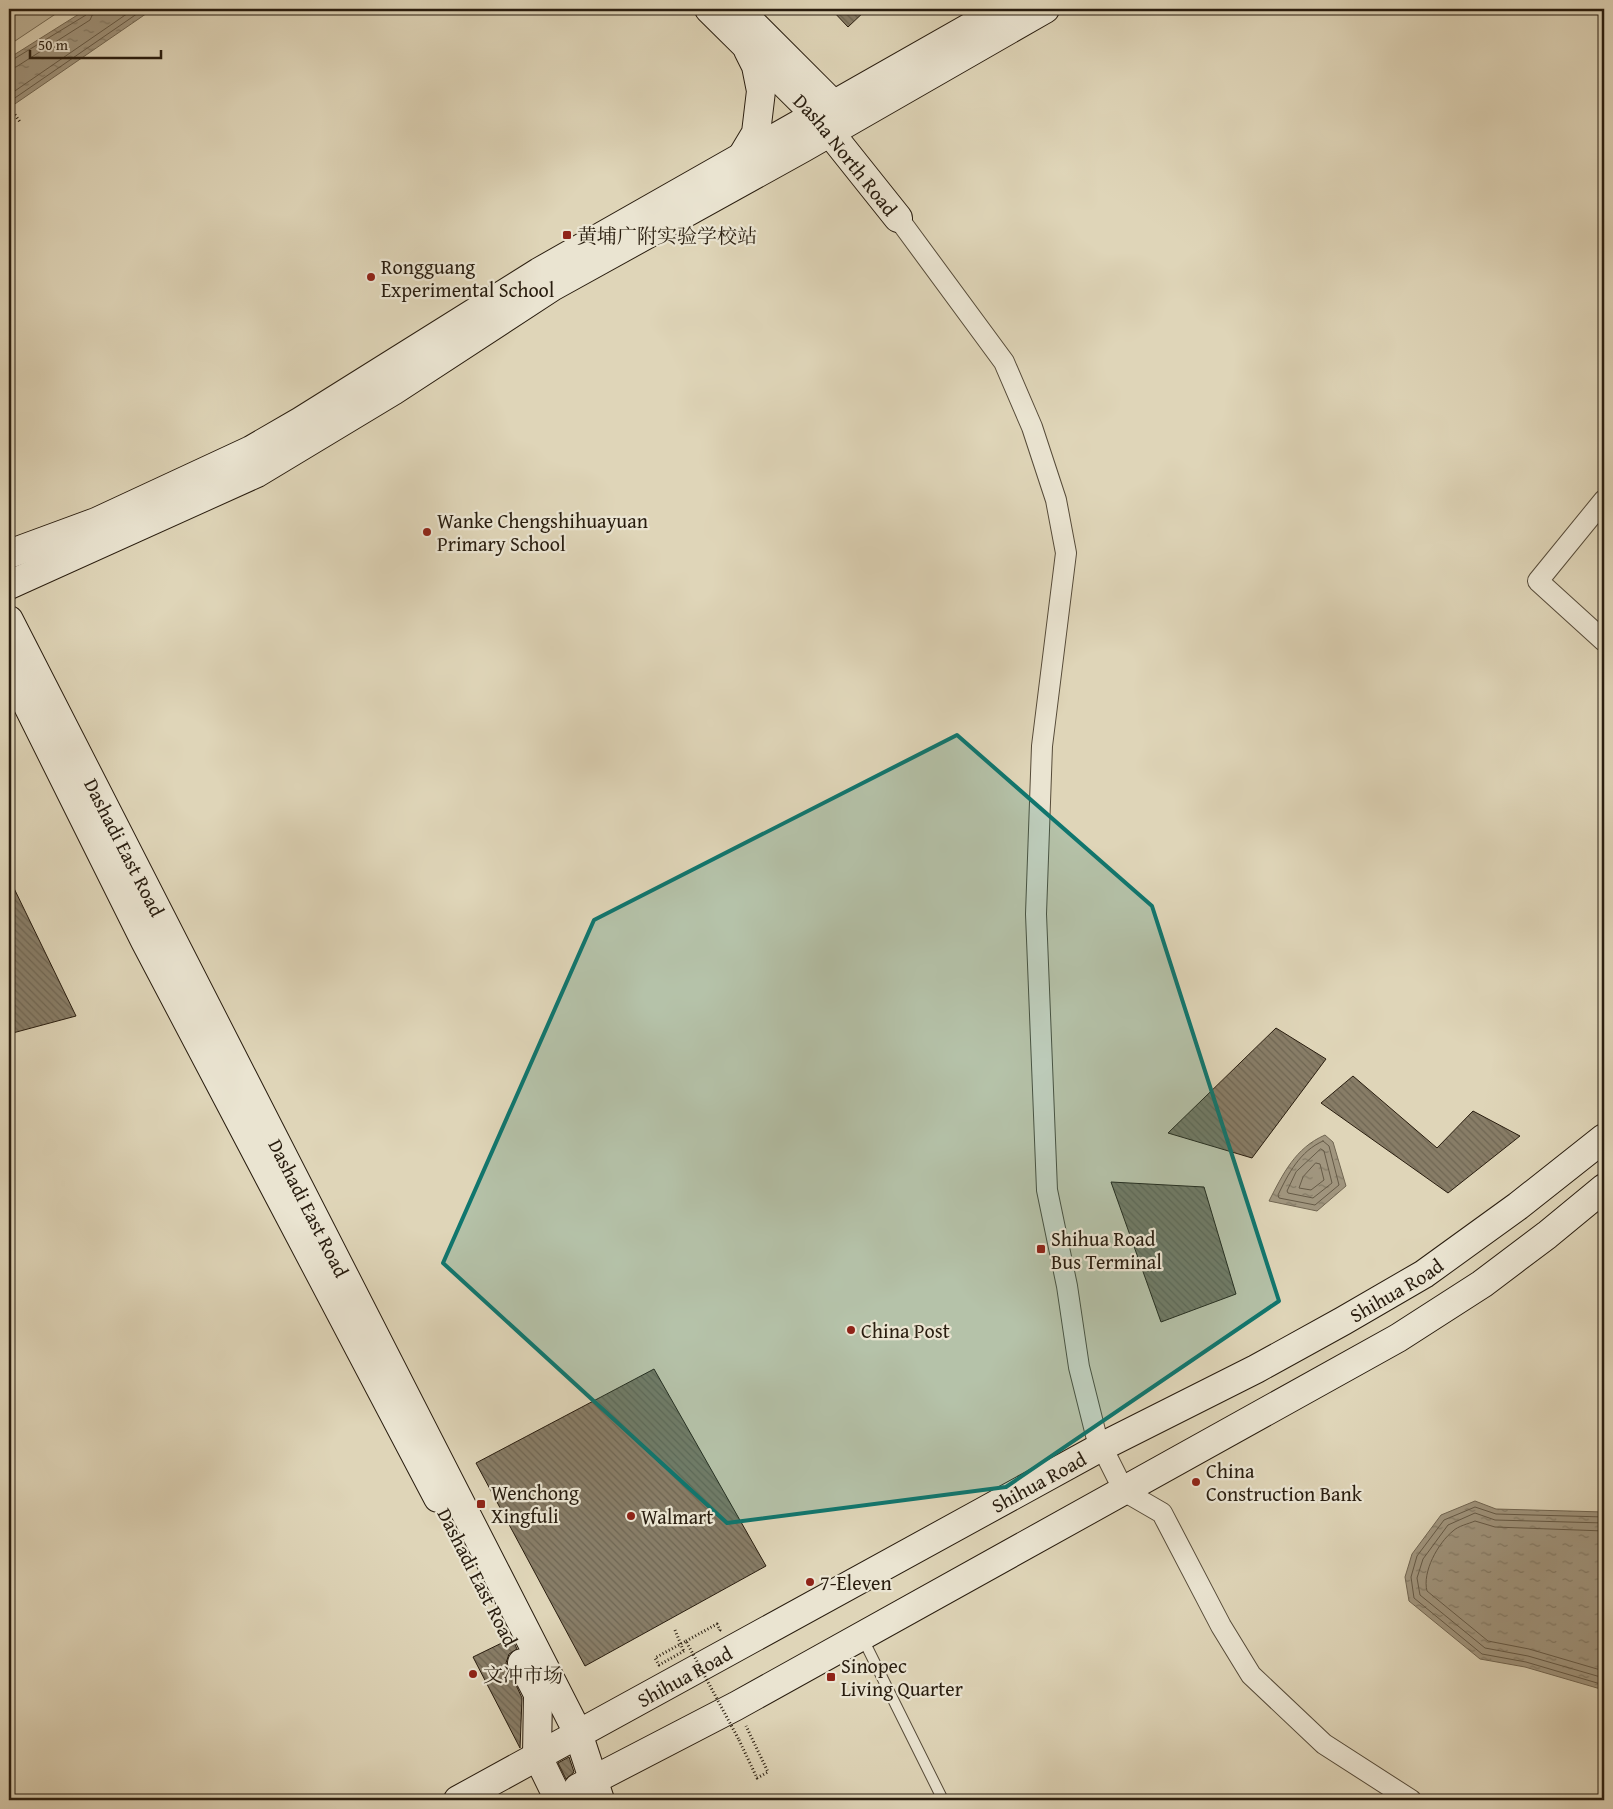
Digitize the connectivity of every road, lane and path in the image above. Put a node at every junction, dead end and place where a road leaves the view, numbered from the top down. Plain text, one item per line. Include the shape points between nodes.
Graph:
1 (709, 9) edge
2 (738, 9) edge
3 (1023, 12) edge
4 (745, 44) junction
5 (9, 106) edge
6 (832, 118) junction
7 (20, 122) dead end
8 (741, 158) junction
9 (898, 218) joint
10 (1604, 500) edge
11 (9, 554) edge
12 (9, 584) edge
13 (9, 620) edge
14 (1604, 642) edge
15 (9, 668) edge
16 (1604, 1138) edge
17 (1604, 1188) edge
18 (1101, 1447) junction
19 (1124, 1491) junction
20 (675, 1630) dead end
21 (712, 1635) dead end
22 (862, 1636) junction
23 (686, 1641) junction
24 (744, 1722) dead end
25 (578, 1733) junction
26 (537, 1755) junction
27 (596, 1790) edge
28 (555, 1799) edge
29 (458, 1800) edge
30 (943, 1800) edge
31 (1411, 1800) edge

1 - 4 main road, Dasha North Road
2 - 6 main road, Dasha North Road
3 - 6 main road
4 - 6 main road, Dasha North Road
4 - 8 main road via 756,66 761,90 756,133
5 - 7 path
6 - 8 main road
6 - 9 main road, Dasha North Road
6 - 12 main road via 552,287 257,473
8 - 11 main road via 539,272 251,450 96,522
9 - 18 street via 1004,362 1032,427 1053,491 1066,553 1042,746 1036,914 1047,1190 1087,1406
10 - 14 street via 1538,581
13 - 25 main road, Dashadi East Road
15 - 26 main road, Dashadi East Road via 145,942 538,1694
16 - 18 main road, Shihua Road via 1424,1274 1256,1369
17 - 19 main road, Shihua Road via 1489,1278 1405,1333
18 - 19 street
18 - 25 main road, Shihua Road
19 - 22 main road, Shihua Road
19 - 31 street via 1162,1512 1221,1626 1251,1675 1324,1744
20 - 23 path, bridge via 684,1651 659,1665 655,1658
21 - 23 path via 720,1630 717,1624
22 - 27 main road, Shihua Road
22 - 30 lane
23 - 24 path, bridge via 757,1778 768,1772
25 - 26 main road, Shihua Road
25 - 27 main road, Dashadi East Road
26 - 28 main road, Dashadi East Road
26 - 29 main road, Shihua Road
27 - 28 main road, Shihua Road

